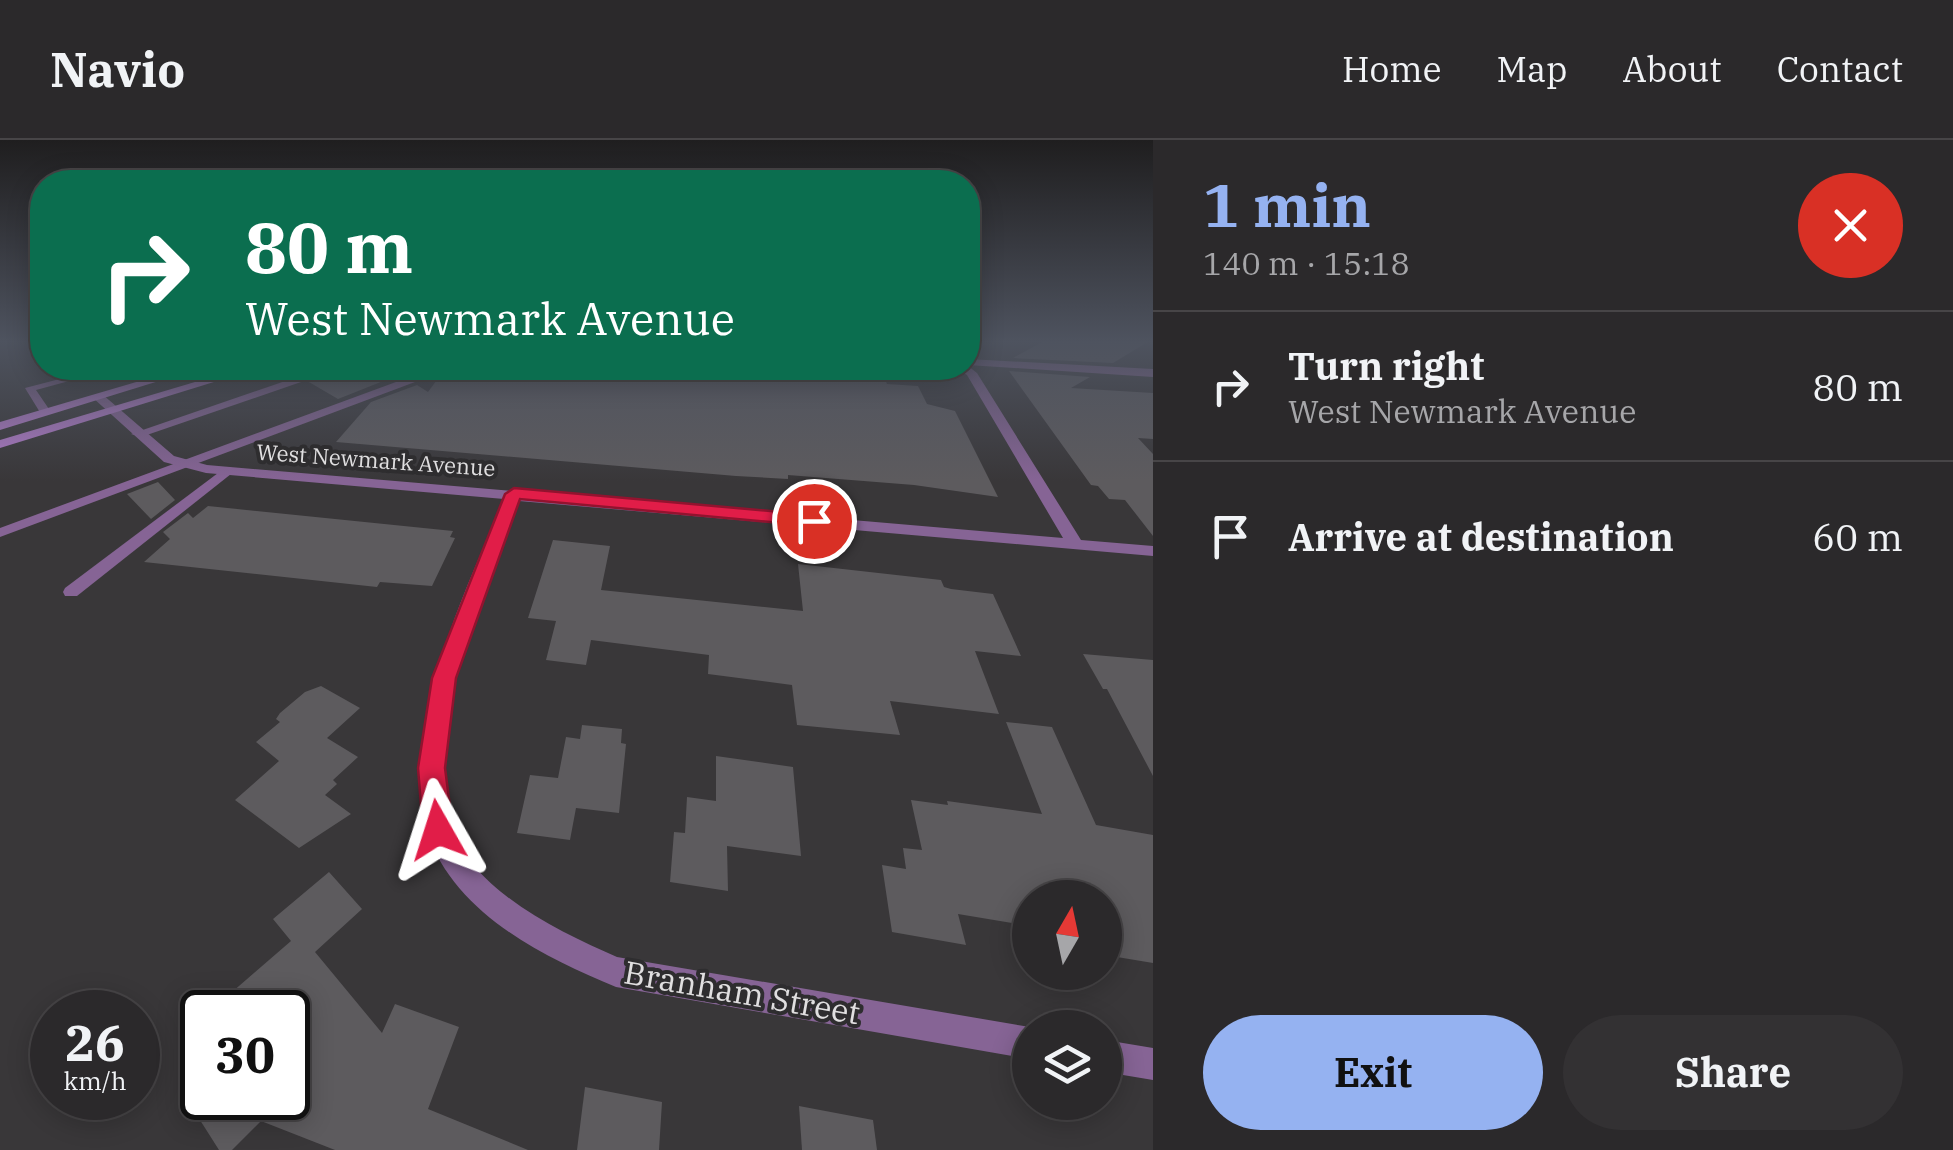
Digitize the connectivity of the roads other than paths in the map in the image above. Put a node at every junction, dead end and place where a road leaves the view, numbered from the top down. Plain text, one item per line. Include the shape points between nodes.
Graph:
1 (34, 387) edge
2 (131, 387) edge
3 (188, 387) edge
4 (276, 387) edge
5 (392, 387) edge
6 (980, 387) edge
7 (98, 397) junction
8 (114, 409) junction
9 (45, 412) junction
10 (0, 426) edge
11 (137, 434) junction
12 (0, 444) edge
13 (187, 464) junction
14 (226, 471) junction
15 (514, 494) junction
16 (0, 534) edge
17 (1076, 544) junction
18 (1153, 551) edge
19 (71, 592) dead end
20 (1012, 1040) edge
21 (1122, 1059) edge
22 (1153, 1064) edge

1 - 9 lane
2 - 7 main road
3 - 8 main road
4 - 11 lane
5 - 13 lane
6 - 17 street
7 - 8 street, West Newmark Avenue
7 - 9 main road
8 - 11 street, West Newmark Avenue
8 - 12 main road
9 - 10 main road
11 - 13 street, West Newmark Avenue
13 - 14 street, West Newmark Avenue
13 - 16 lane
14 - 15 street, West Newmark Avenue
14 - 19 lane
15 - 17 street, West Newmark Avenue
15 - 20 street, Branham Street via 444,678 436,718 438,830 463,872 516,921 616,972
17 - 18 street, West Newmark Avenue
21 - 22 street

